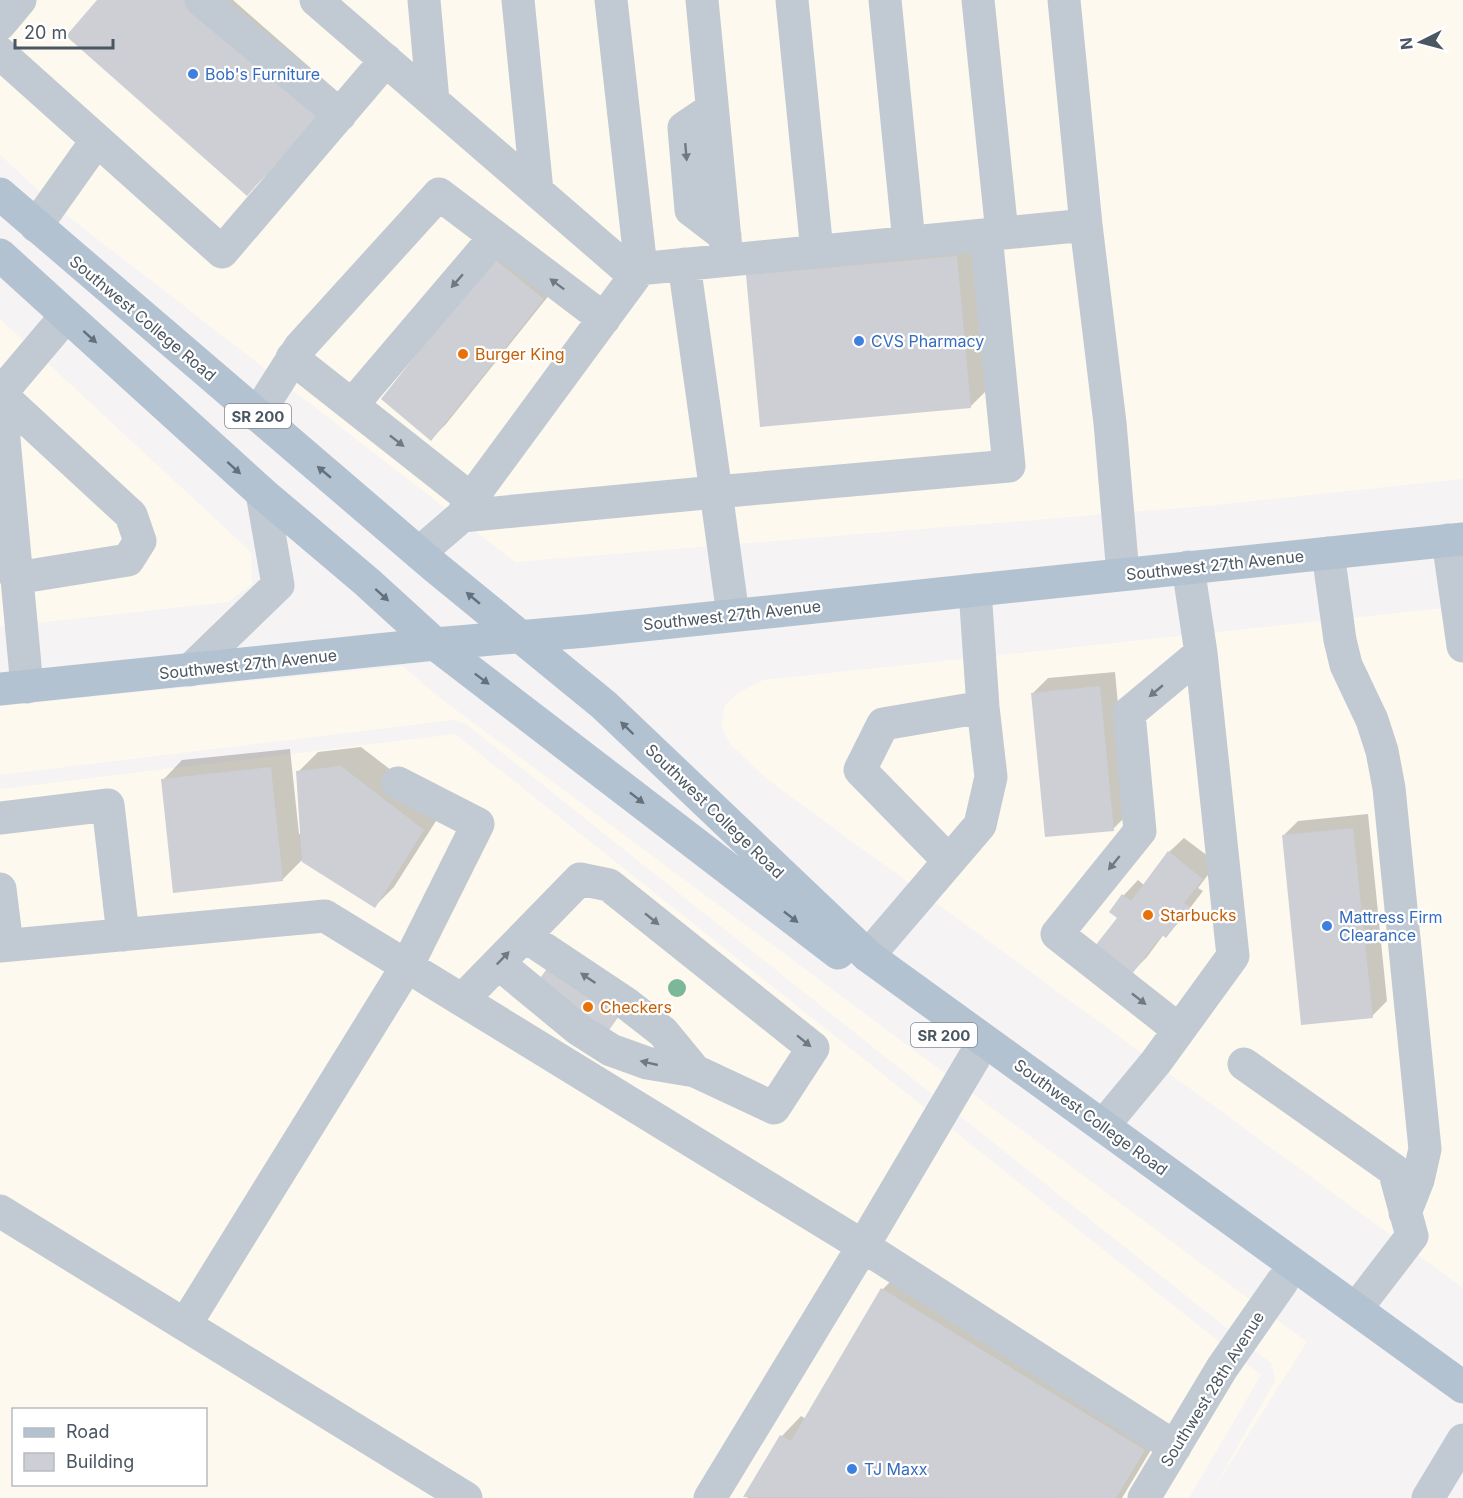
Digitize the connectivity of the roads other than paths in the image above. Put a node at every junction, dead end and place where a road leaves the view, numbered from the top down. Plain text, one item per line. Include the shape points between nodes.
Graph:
1 (20, 0) edge
2 (201, 0) edge
3 (424, 0) edge
4 (518, 0) edge
5 (611, 0) edge
6 (702, 0) edge
7 (792, 0) edge
8 (885, 0) edge
9 (978, 0) edge
10 (1064, 0) edge
11 (326, 4) edge
12 (0, 24) edge
13 (0, 53) edge
14 (386, 60) junction
15 (433, 101) junction
16 (339, 115) junction
17 (97, 140) junction
18 (537, 190) junction
19 (0, 194) edge
20 (1086, 225) junction
21 (36, 226) junction
22 (994, 234) junction
23 (495, 237) junction
24 (909, 242) junction
25 (726, 248) junction
26 (817, 251) junction
27 (0, 255) edge
28 (684, 264) junction
29 (641, 268) junction
30 (66, 315) junction
31 (604, 319) junction
32 (292, 358) junction
33 (0, 395) edge
34 (351, 405) junction
35 (257, 415) junction
36 (716, 492) junction
37 (262, 493) junction
38 (466, 508) junction
39 (1456, 539) edge
40 (419, 553) junction
41 (1328, 553) junction
42 (1188, 567) junction
43 (1123, 574) junction
44 (16, 578) junction
45 (975, 590) junction
46 (733, 615) junction
47 (518, 636) junction
48 (435, 644) junction
49 (1463, 646) edge
50 (1201, 653) junction
51 (190, 670) junction
52 (13, 688) edge
53 (982, 707) junction
54 (398, 783) dead end
55 (0, 818) edge
56 (949, 861) junction
57 (0, 889) edge
58 (123, 935) junction
59 (525, 936) junction
60 (3, 946) edge
61 (868, 956) junction
62 (498, 963) junction
63 (407, 966) junction
64 (462, 1000) junction
65 (1179, 1030) junction
66 (974, 1059) junction
67 (1244, 1064) dead end
68 (695, 1071) junction
69 (1103, 1126) junction
70 (0, 1211) edge
71 (1405, 1213) junction
72 (863, 1246) junction
73 (1282, 1282) junction
74 (1356, 1309) junction
75 (185, 1325) junction
76 (1463, 1387) edge
77 (1463, 1412) edge
78 (1463, 1440) edge
79 (1175, 1447) junction
80 (466, 1498) edge
81 (710, 1498) edge
82 (1144, 1498) edge
83 (1428, 1498) edge

1 - 12 street
2 - 16 street
3 - 15 street
4 - 18 street
5 - 29 street
6 - 25 street
7 - 26 street
8 - 24 street
9 - 22 street
10 - 20 street
11 - 14 street
13 - 17 street
14 - 15 street
14 - 16 street
15 - 18 street
16 - 17 street via 222,252
17 - 21 street
18 - 29 street via 628,270
19 - 21 main road, Southwest College Road / SR 200
20 - 22 street
20 - 43 street
21 - 35 main road, Southwest College Road / SR 200
22 - 24 street
22 - 36 street via 1009,466
31 -> 23 street
23 - 32 street via 439,194
23 -> 34 street
24 - 26 street
25 - 26 street
25 - 28 street
27 - 30 main road, Southwest College Road / SR 200
28 - 29 street
28 - 36 street
29 - 31 street
30 - 33 street
30 -> 37 main road, Southwest College Road / SR 200
31 - 38 street
32 - 34 street
32 - 35 street
33 - 44 street
33 - 44 street via 131,515 141,541 128,560
34 -> 38 street
40 -> 35 main road, Southwest College Road / SR 200
36 - 38 street
36 - 46 street
37 -> 48 main road, Southwest College Road / SR 200
37 - 51 street via 278,585
38 - 40 street
39 - 41 main road, Southwest 27th Avenue
39 - 49 street
47 -> 40 main road, Southwest College Road / SR 200
41 - 42 main road, Southwest 27th Avenue
41 - 71 street via 1346,665 1372,720 1389,788 1425,1149
42 - 43 main road, Southwest 27th Avenue
42 - 50 street
43 - 45 main road, Southwest 27th Avenue
44 - 52 street
45 - 46 main road, Southwest 27th Avenue
45 - 53 street
46 - 47 main road, Southwest 27th Avenue
47 - 48 main road, Southwest 27th Avenue
61 -> 47 main road, Southwest College Road / SR 200 via 603,705
48 - 51 main road, Southwest 27th Avenue
48 -> 66 main road, Southwest College Road / SR 200
50 - 65 street via 1233,956
50 -> 65 street via 1129,713 1140,831 1057,934
51 - 52 main road, Southwest 27th Avenue
53 - 56 street via 991,777 980,825
53 - 56 street via 883,724 860,770
54 - 63 street via 478,824
55 - 58 street via 108,805
56 - 61 street
57 - 60 street
58 - 60 street
58 - 63 street via 325,916
62 -> 59 street
68 -> 59 street via 663,1032
59 -> 68 street via 580,879 609,885 813,1048 774,1108
61 - 69 main road, Southwest College Road / SR 200
62 - 64 street
68 -> 62 street via 647,1063 611,1050 578,1029
63 - 64 street
63 - 75 street
64 - 72 street
65 - 69 street
66 - 72 street
66 - 73 main road, Southwest College Road / SR 200
67 - 71 street via 1394,1170
69 - 74 main road, Southwest College Road / SR 200
70 - 75 street
71 - 74 street via 1412,1236
72 - 79 street
72 - 81 street
73 - 77 main road, Southwest College Road / SR 200
73 - 79 street, Southwest 28th Avenue via 1222,1368
74 - 76 main road, Southwest College Road / SR 200
75 - 80 street
78 - 83 street
79 - 82 street, Southwest 28th Avenue

